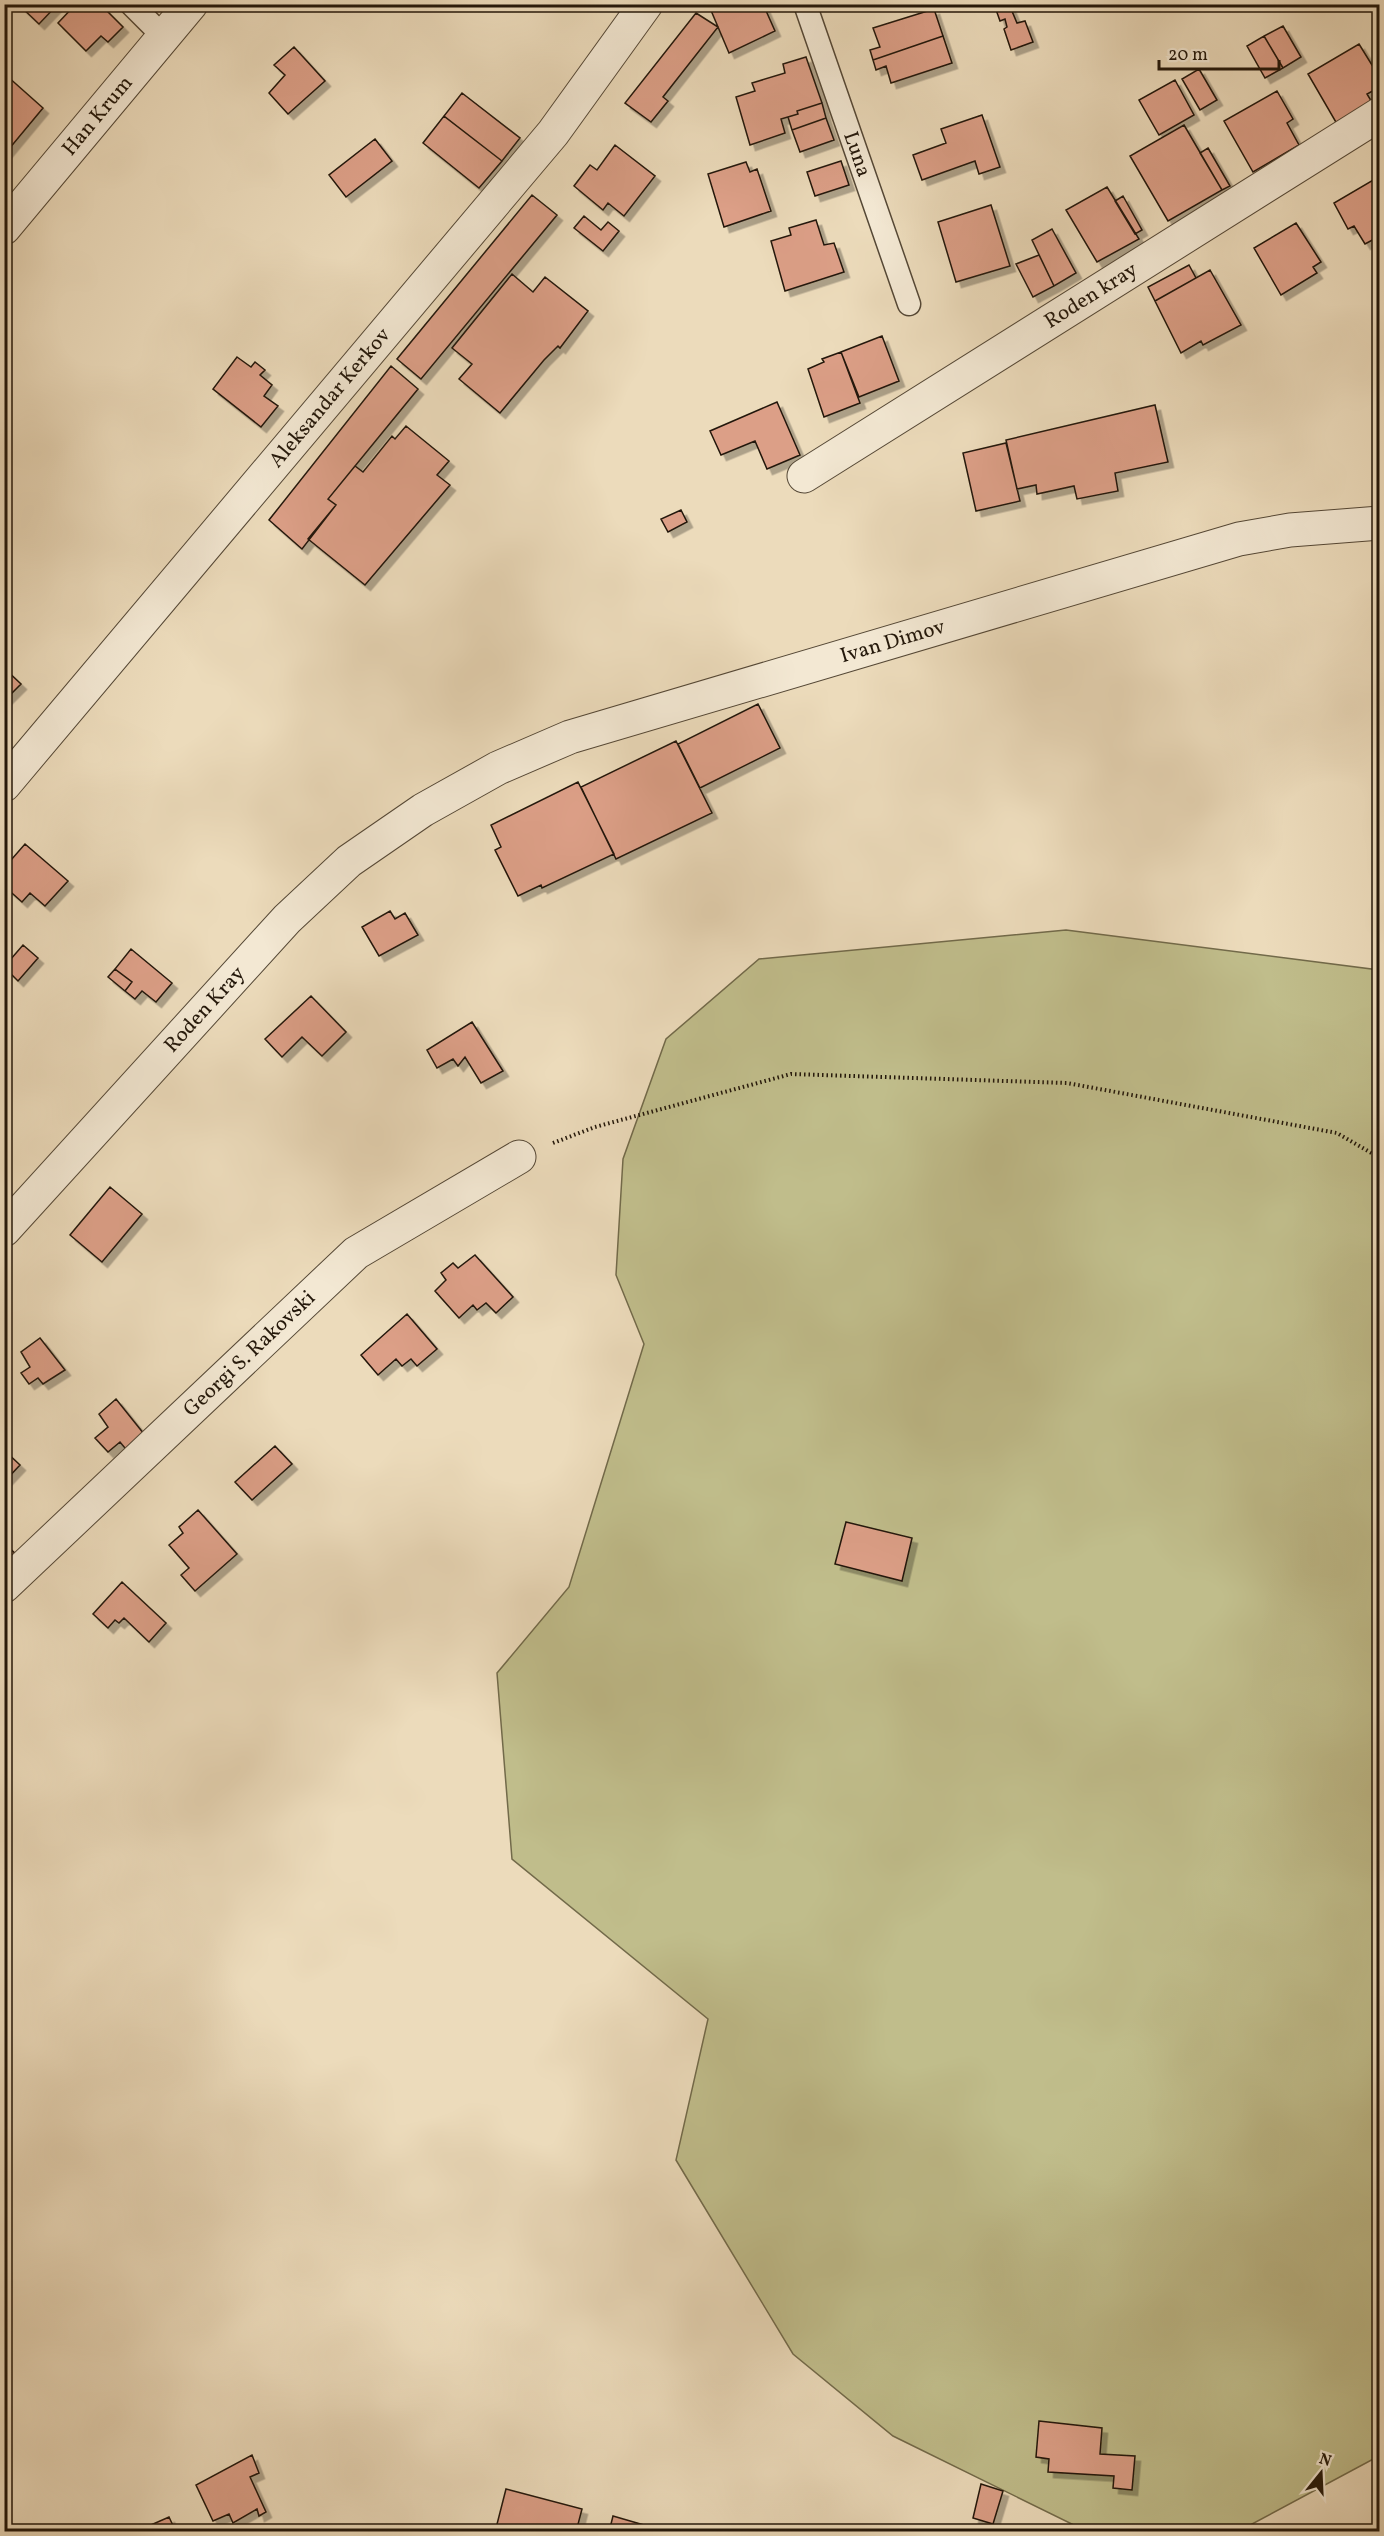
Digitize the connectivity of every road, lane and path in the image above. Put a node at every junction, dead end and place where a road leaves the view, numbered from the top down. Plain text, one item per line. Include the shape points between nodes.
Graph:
1 (131, 4) edge
2 (191, 4) edge
3 (646, 4) edge
4 (805, 4) edge
5 (164, 37) junction
6 (1380, 114) edge
7 (4, 228) edge
8 (909, 304) dead end
9 (804, 476) dead end
10 (1380, 523) edge
11 (4, 785) edge
12 (423, 810) joint
13 (519, 1157) joint
14 (1380, 1158) edge
15 (4, 1230) edge
16 (4, 1586) edge

1 - 5 lane
2 - 5 street, Han Krum
3 - 11 street, Aleksandar Kerkov via 552,133
4 - 8 lane, Luna
5 - 7 street, Han Krum
6 - 9 street, Roden kray
10 - 12 street, Ivan Dimov via 1290,530 1239,539 570,736 498,768
12 - 15 street, Roden Kray via 349,861 287,919
13 - 14 path via 595,1127 791,1074 1066,1083 1337,1133
13 - 16 street, Georgi S. Rakovski via 357,1253

